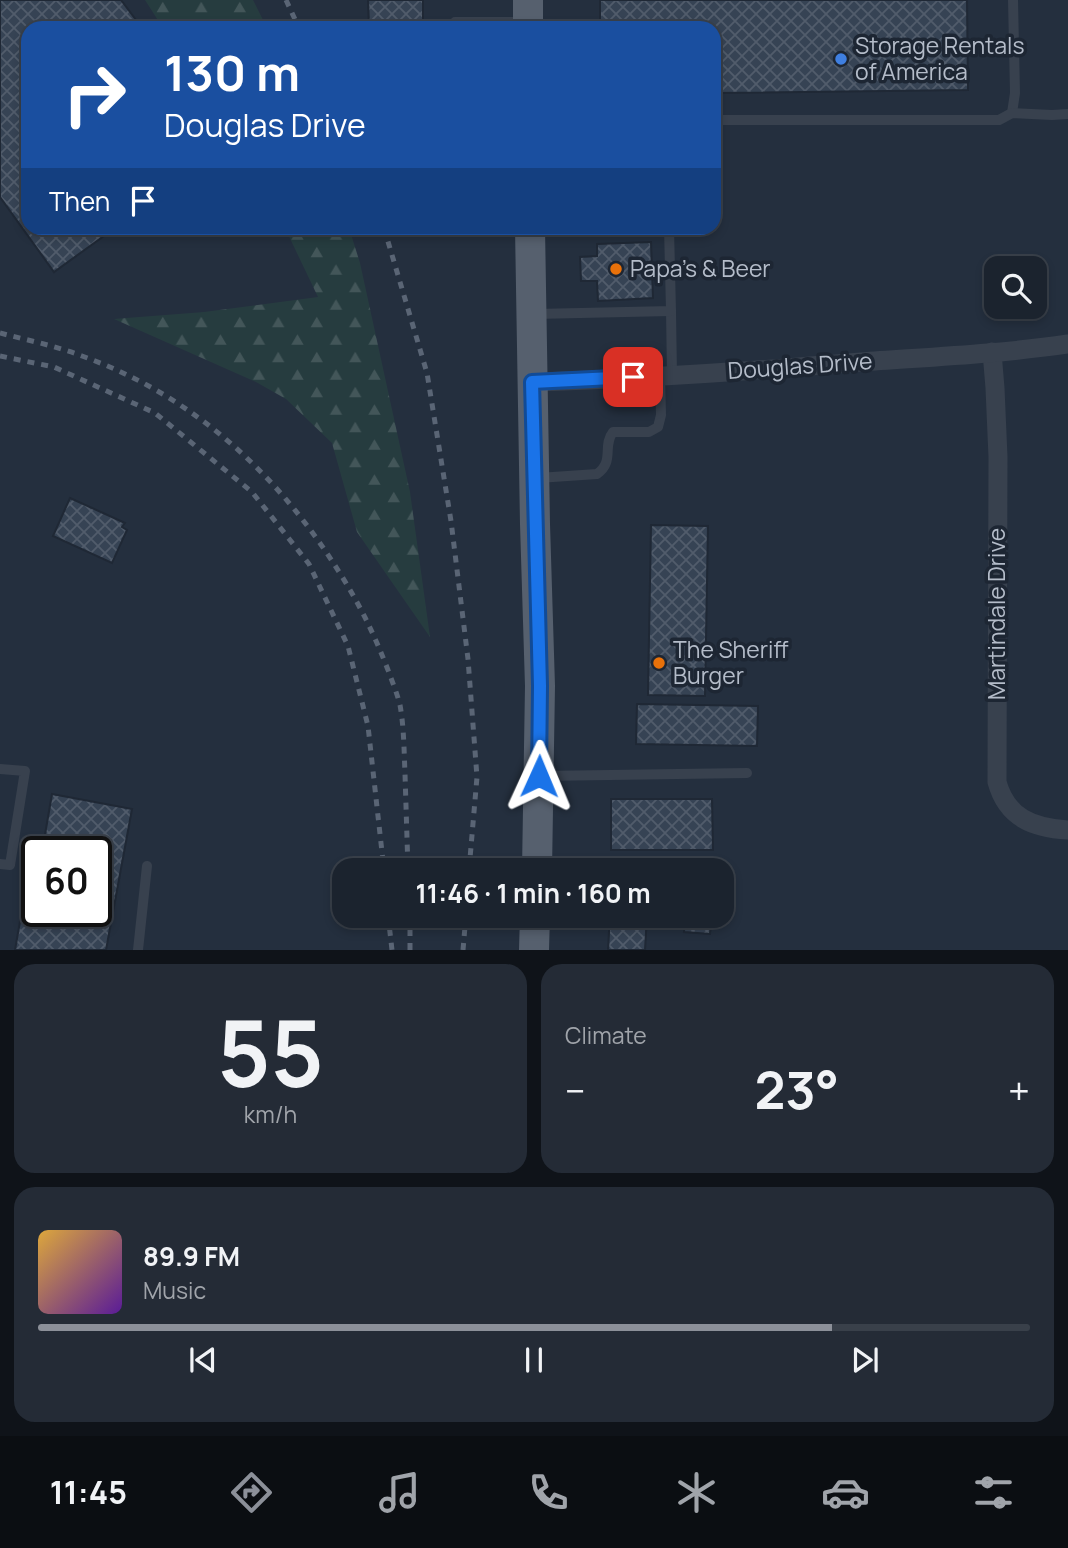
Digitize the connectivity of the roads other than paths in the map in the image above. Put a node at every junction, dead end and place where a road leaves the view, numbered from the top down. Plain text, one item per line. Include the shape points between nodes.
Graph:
1 (1013, 0) edge
2 (528, 17) edge
3 (470, 21) edge
4 (1012, 113) junction
5 (1068, 114) edge
6 (721, 120) edge
7 (530, 235) edge
8 (669, 235) edge
9 (671, 311) junction
10 (531, 314) junction
11 (1068, 344) edge
12 (992, 352) junction
13 (666, 375) junction
14 (532, 382) junction
15 (534, 478) junction
16 (0, 769) edge
17 (747, 773) dead end
18 (539, 776) junction
19 (1068, 831) edge
20 (537, 858) edge
21 (0, 864) edge
22 (147, 866) dead end
23 (535, 928) edge
24 (138, 950) edge
25 (534, 950) edge

1 - 4 lane via 1016,93
2 - 3 lane
4 - 5 lane
4 - 6 lane via 999,120
7 - 10 main road
8 - 9 lane
9 - 10 lane
9 - 13 lane
10 - 14 main road
11 - 12 street, Douglas Drive
12 - 13 street, Douglas Drive
12 - 19 street, Martindale Drive via 998,457 997,782 1017,816
13 - 14 street, Douglas Drive
13 - 15 lane via 658,427 649,432 614,432 605,469 597,474
14 - 15 main road
15 - 18 main road
16 - 21 lane via 25,771 10,865
17 - 18 lane
18 - 20 main road
22 - 24 lane
23 - 25 main road

